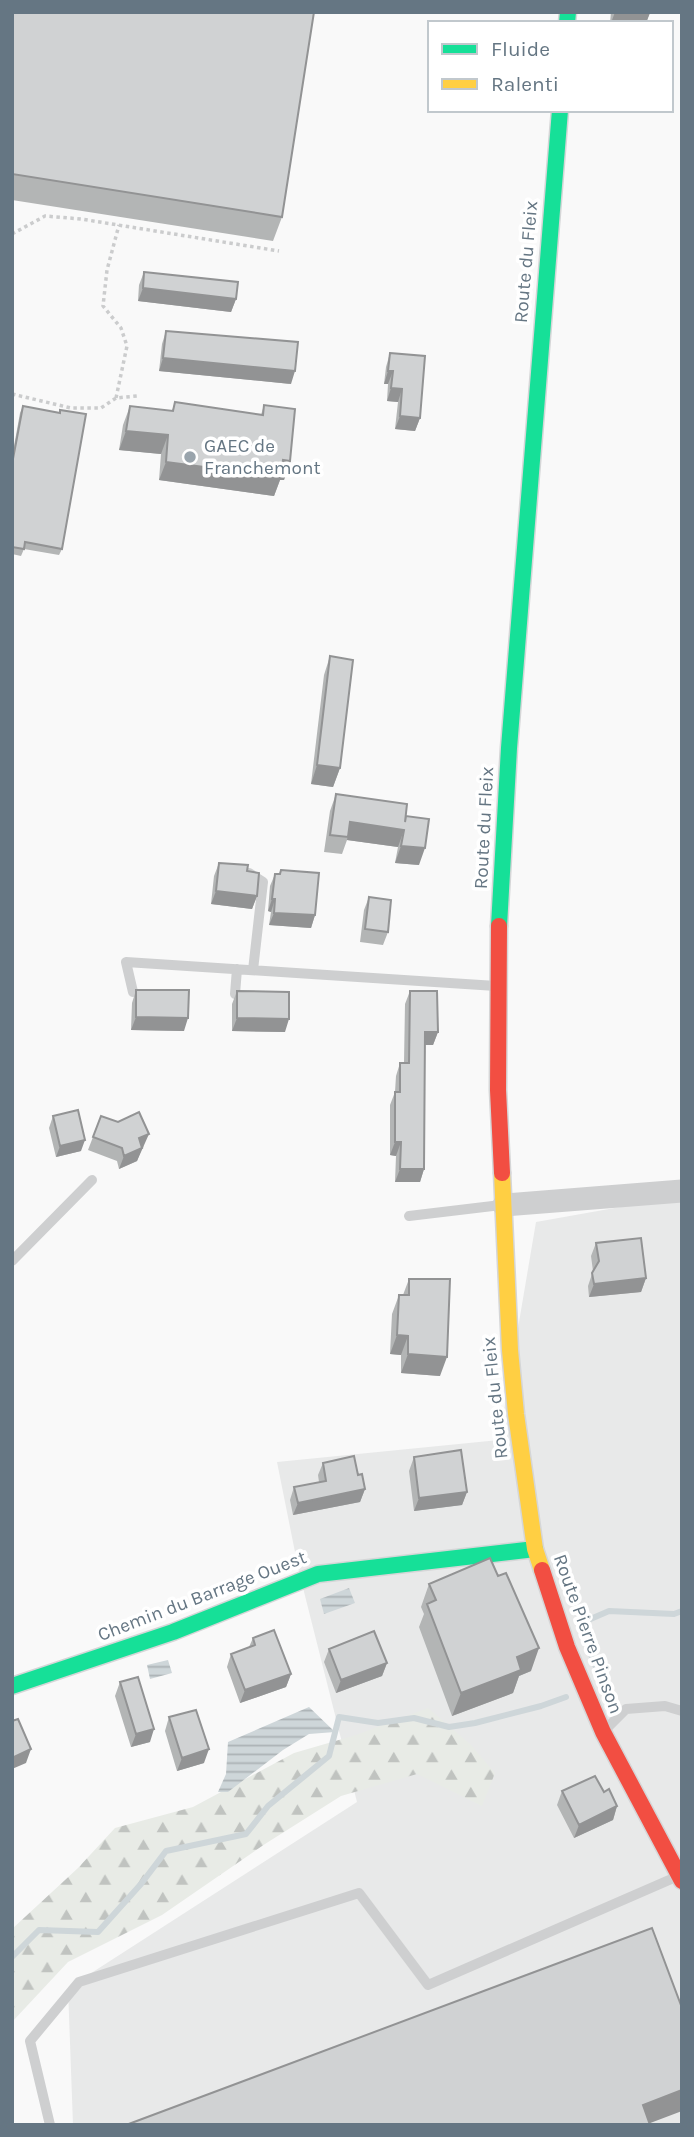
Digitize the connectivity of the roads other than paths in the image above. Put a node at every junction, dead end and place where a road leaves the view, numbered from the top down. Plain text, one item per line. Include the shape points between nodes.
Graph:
1 (560, 112) edge
2 (240, 866) edge
3 (237, 970) junction
4 (253, 970) junction
5 (499, 986) junction
6 (133, 992) edge
7 (235, 993) edge
8 (92, 1180) dead end
9 (682, 1191) edge
10 (504, 1205) junction
11 (409, 1216) dead end
12 (12, 1261) edge
13 (535, 1549) junction
14 (12, 1686) edge
15 (682, 1711) edge
16 (603, 1732) junction
17 (680, 1879) edge
18 (50, 2125) edge

1 - 5 main road, Route du Fleix via 509,748
2 - 4 lane via 263,882
3 - 4 lane
3 - 6 lane via 126,962
3 - 7 lane
4 - 5 lane
5 - 10 main road, Route du Fleix
8 - 12 lane
9 - 10 street
10 - 11 lane
10 - 13 main road, Route du Fleix via 510,1350
13 - 14 main road, Chemin du Barrage Ouest via 318,1574 173,1632
13 - 16 main road, Route Pierre Pinson via 567,1647
15 - 16 lane via 665,1706 626,1709
16 - 17 main road, Route Pierre Pinson
17 - 18 lane via 428,1985 359,1892 79,1982 30,2041

